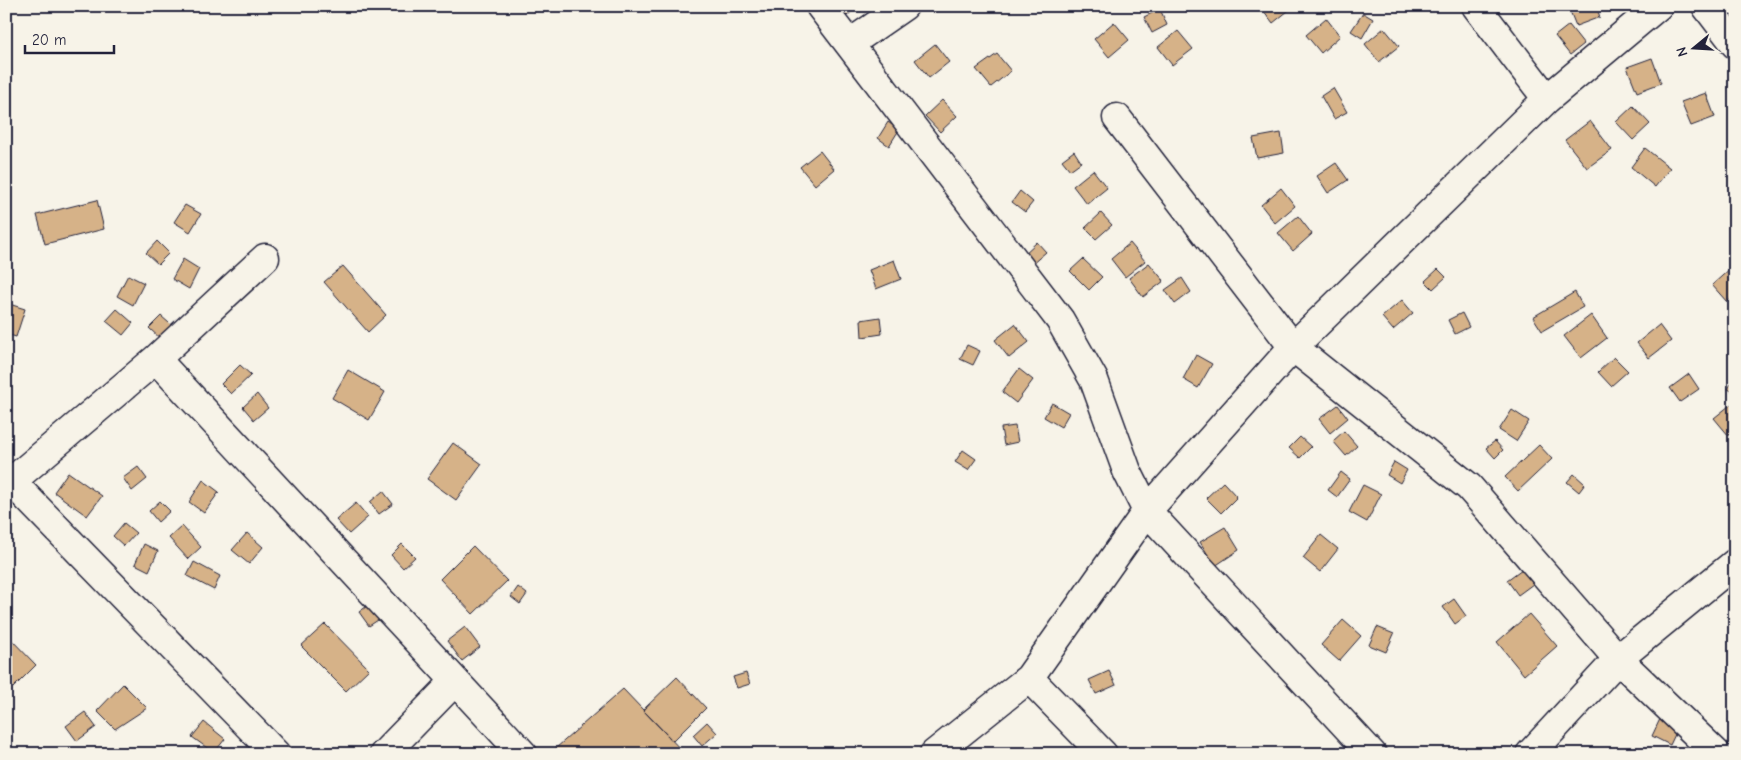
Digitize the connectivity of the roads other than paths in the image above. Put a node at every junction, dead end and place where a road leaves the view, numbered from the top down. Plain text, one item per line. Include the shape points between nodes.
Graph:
1 (820, 6) edge
2 (904, 6) edge
3 (1476, 6) edge
4 (1658, 6) edge
5 (1706, 6) edge
6 (849, 44) junction
7 (1735, 44) edge
8 (1547, 99) junction
9 (1116, 118) dead end
10 (265, 258) dead end
11 (1293, 347) junction
12 (156, 359) junction
13 (8, 481) edge
14 (1147, 511) junction
15 (1735, 563) edge
16 (1618, 659) junction
17 (1029, 678) junction
18 (454, 682) junction
19 (276, 754) edge
20 (384, 754) edge
21 (523, 754) edge
22 (934, 754) edge
23 (1103, 754) edge
24 (1372, 754) edge
25 (1530, 754) edge
26 (1717, 754) edge

1 - 6 street
2 - 6 street
3 - 8 street
4 - 8 street
5 - 7 street
6 - 14 street via 1060,320 1094,380 1127,471
8 - 11 street
9 - 11 street
10 - 12 street
11 - 14 street
11 - 16 street via 1469,487
12 - 13 street
12 - 18 street
13 - 19 street
14 - 17 street
14 - 24 street
15 - 16 street
16 - 25 street
16 - 26 street
17 - 22 street
17 - 23 street
18 - 20 street
18 - 21 street

